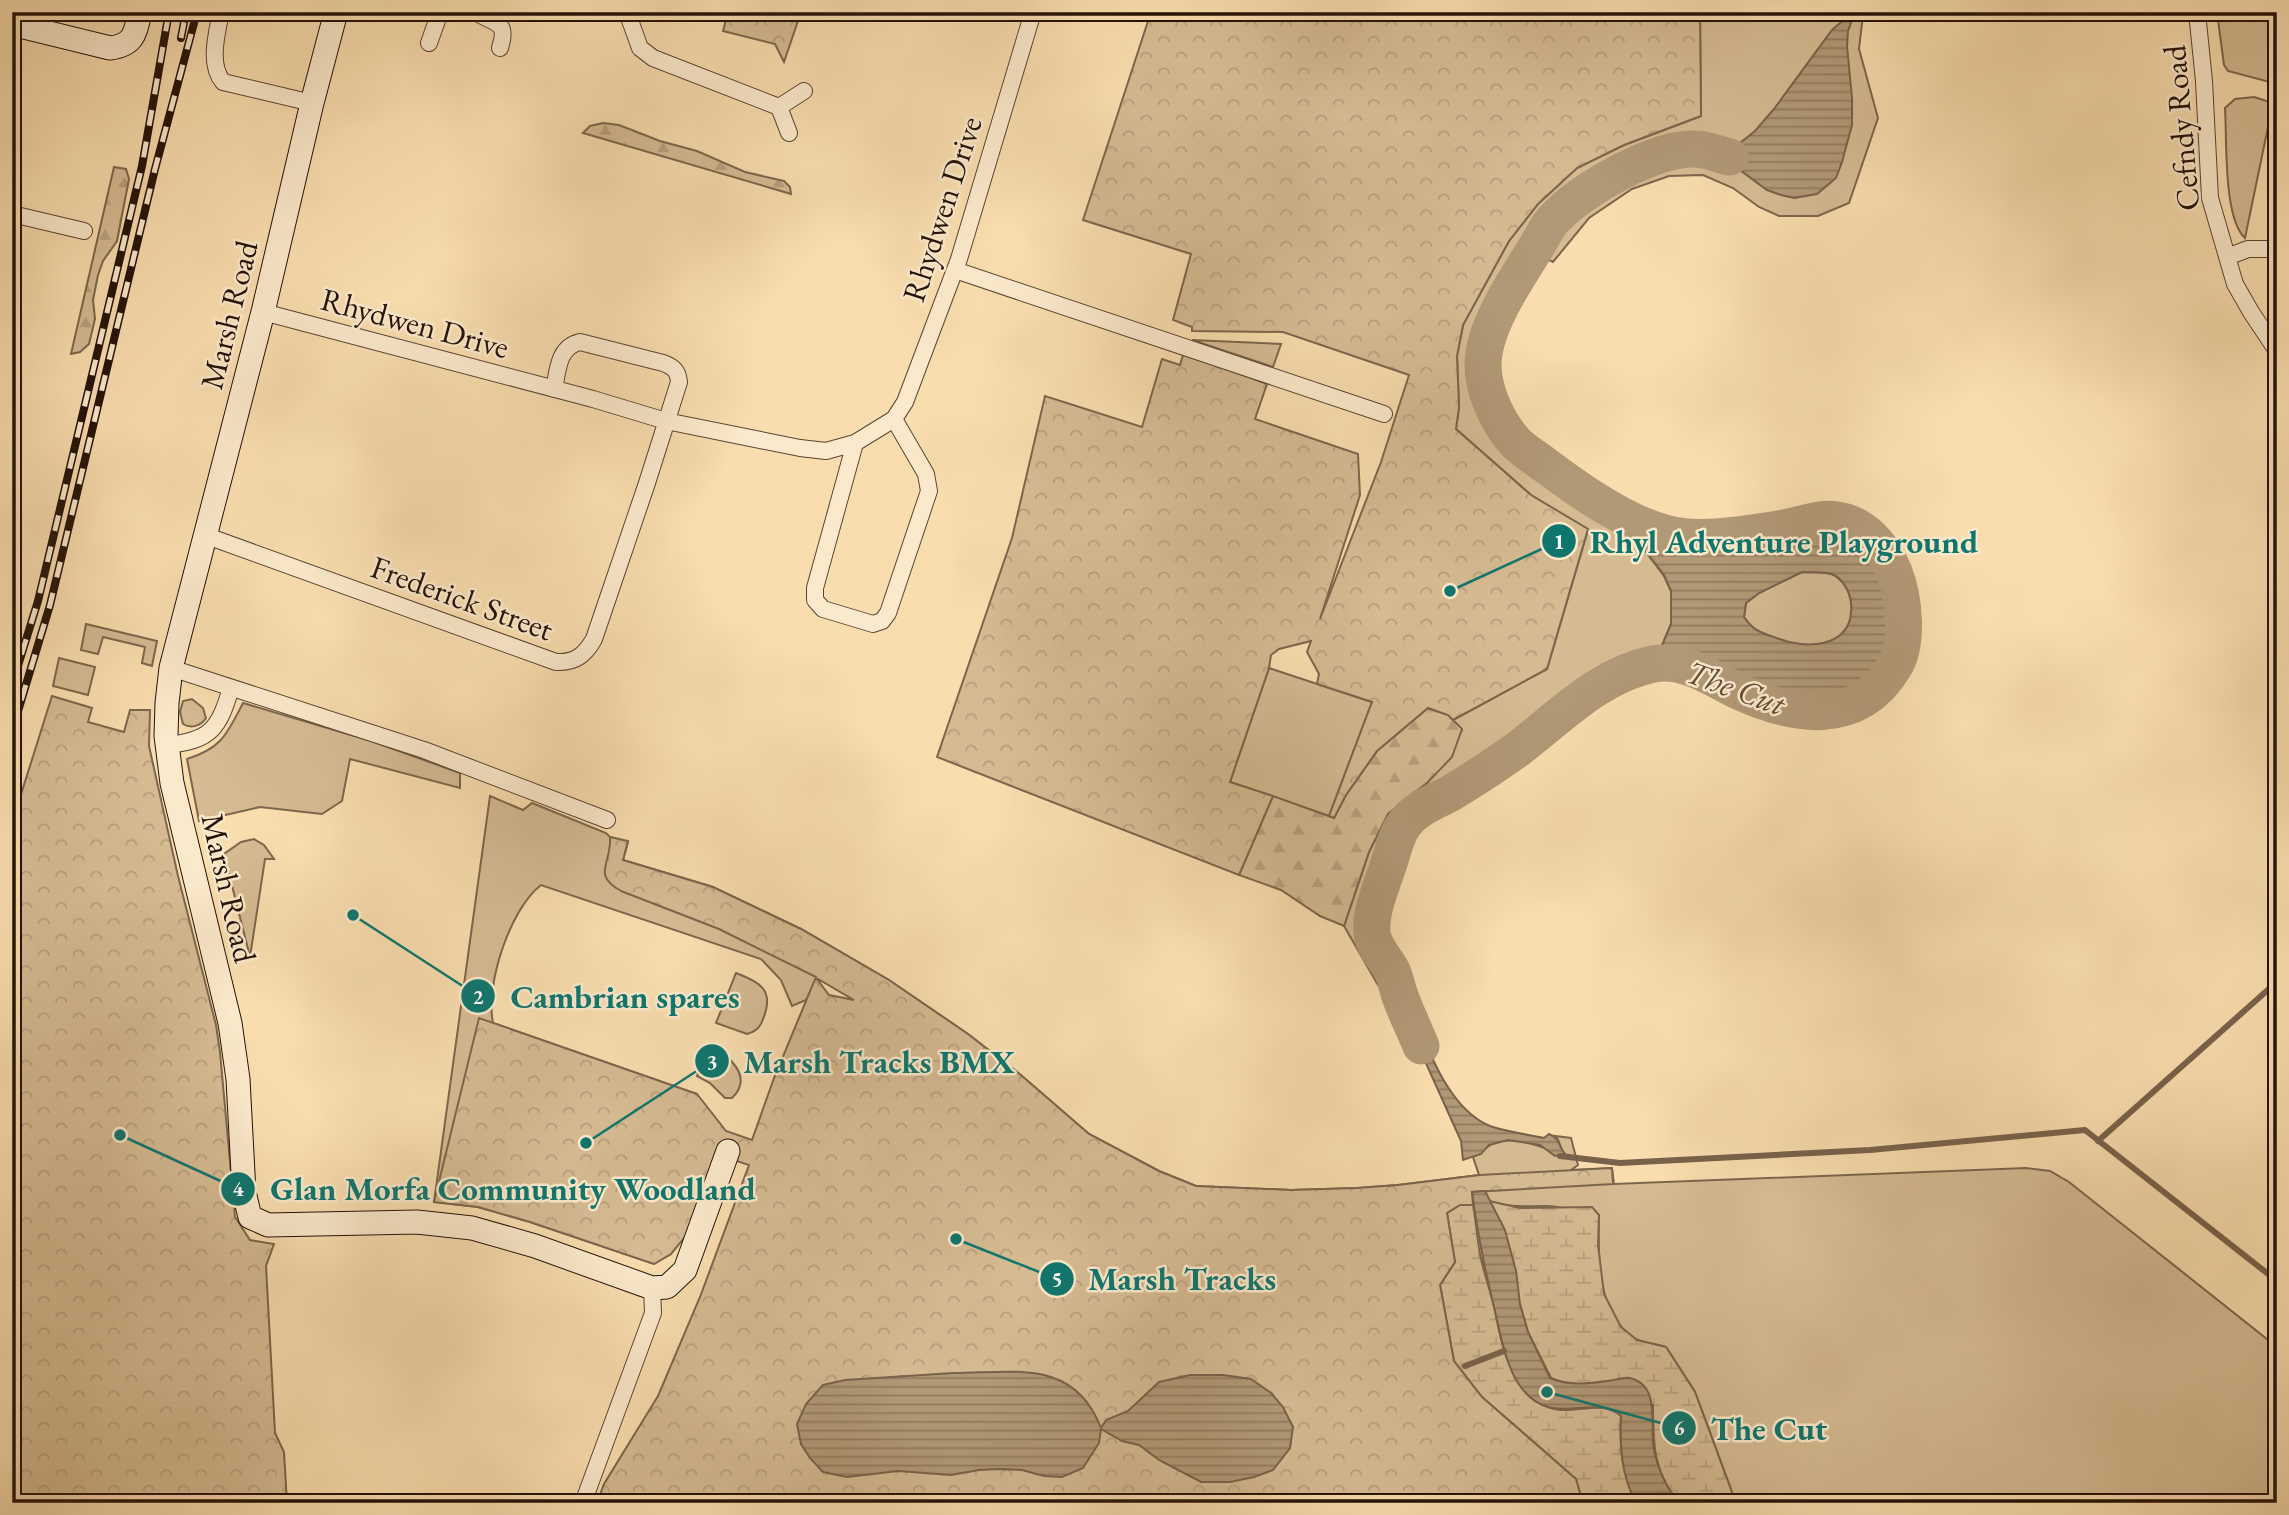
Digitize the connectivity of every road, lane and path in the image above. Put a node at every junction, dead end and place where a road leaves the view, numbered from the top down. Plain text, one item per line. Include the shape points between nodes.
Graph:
1 (140, 12) edge
2 (221, 12) edge
3 (336, 12) edge
4 (440, 12) edge
5 (468, 12) edge
6 (627, 12) edge
7 (1033, 12) edge
8 (2197, 12) edge
9 (477, 13) edge
10 (12, 24) edge
11 (429, 43) dead end
12 (500, 48) dead end
13 (804, 91) dead end
14 (312, 103) junction
15 (779, 107) junction
16 (789, 133) dead end
17 (12, 214) edge
18 (84, 232) dead end
19 (2273, 249) dead end
20 (2227, 257) junction
21 (955, 270) junction
22 (263, 312) junction
23 (2277, 351) edge
24 (554, 389) junction
25 (1384, 414) dead end
26 (894, 419) junction
27 (666, 421) junction
28 (855, 443) junction
29 (207, 536) junction
30 (172, 668) junction
31 (231, 688) junction
32 (167, 745) junction
33 (607, 820) dead end
34 (728, 1151) dead end
35 (652, 1288) junction
36 (583, 1503) edge

1 - 10 street via 131,40 122,47
2 - 14 street via 215,60 223,82
3 - 14 street, Marsh Road
4 - 11 street
5 - 9 street
6 - 15 street via 640,48 653,58
7 - 21 street, Rhydwen Drive
8 - 20 street, Cefndy Road via 2210,198
9 - 12 street via 504,30
13 - 15 street
14 - 22 street, Marsh Road
15 - 16 street
17 - 18 street
19 - 20 street via 2248,249
20 - 23 street, Cefndy Road via 2235,284
21 - 25 street
21 - 26 street, Rhydwen Drive via 905,402
22 - 24 street, Rhydwen Drive
22 - 29 street, Marsh Road
24 - 27 street, Rhydwen Drive
24 - 27 street via 562,354 580,342 663,363 675,370 679,382
26 - 28 street, Rhydwen Drive
26 - 28 street via 926,474 929,491 888,613 873,624 823,608 815,600
27 - 28 street, Rhydwen Drive via 800,448 826,451
27 - 29 street, Frederick Street via 594,639 588,650 572,661 556,662
29 - 30 street, Marsh Road
30 - 31 street
30 - 32 street, Marsh Road
31 - 32 street via 225,708 202,739
31 - 33 street via 424,750
32 - 35 street, Marsh Road via 230,1023 250,1217 268,1226 417,1222 472,1228
34 - 35 street via 685,1270 667,1287
35 - 36 street via 653,1313

